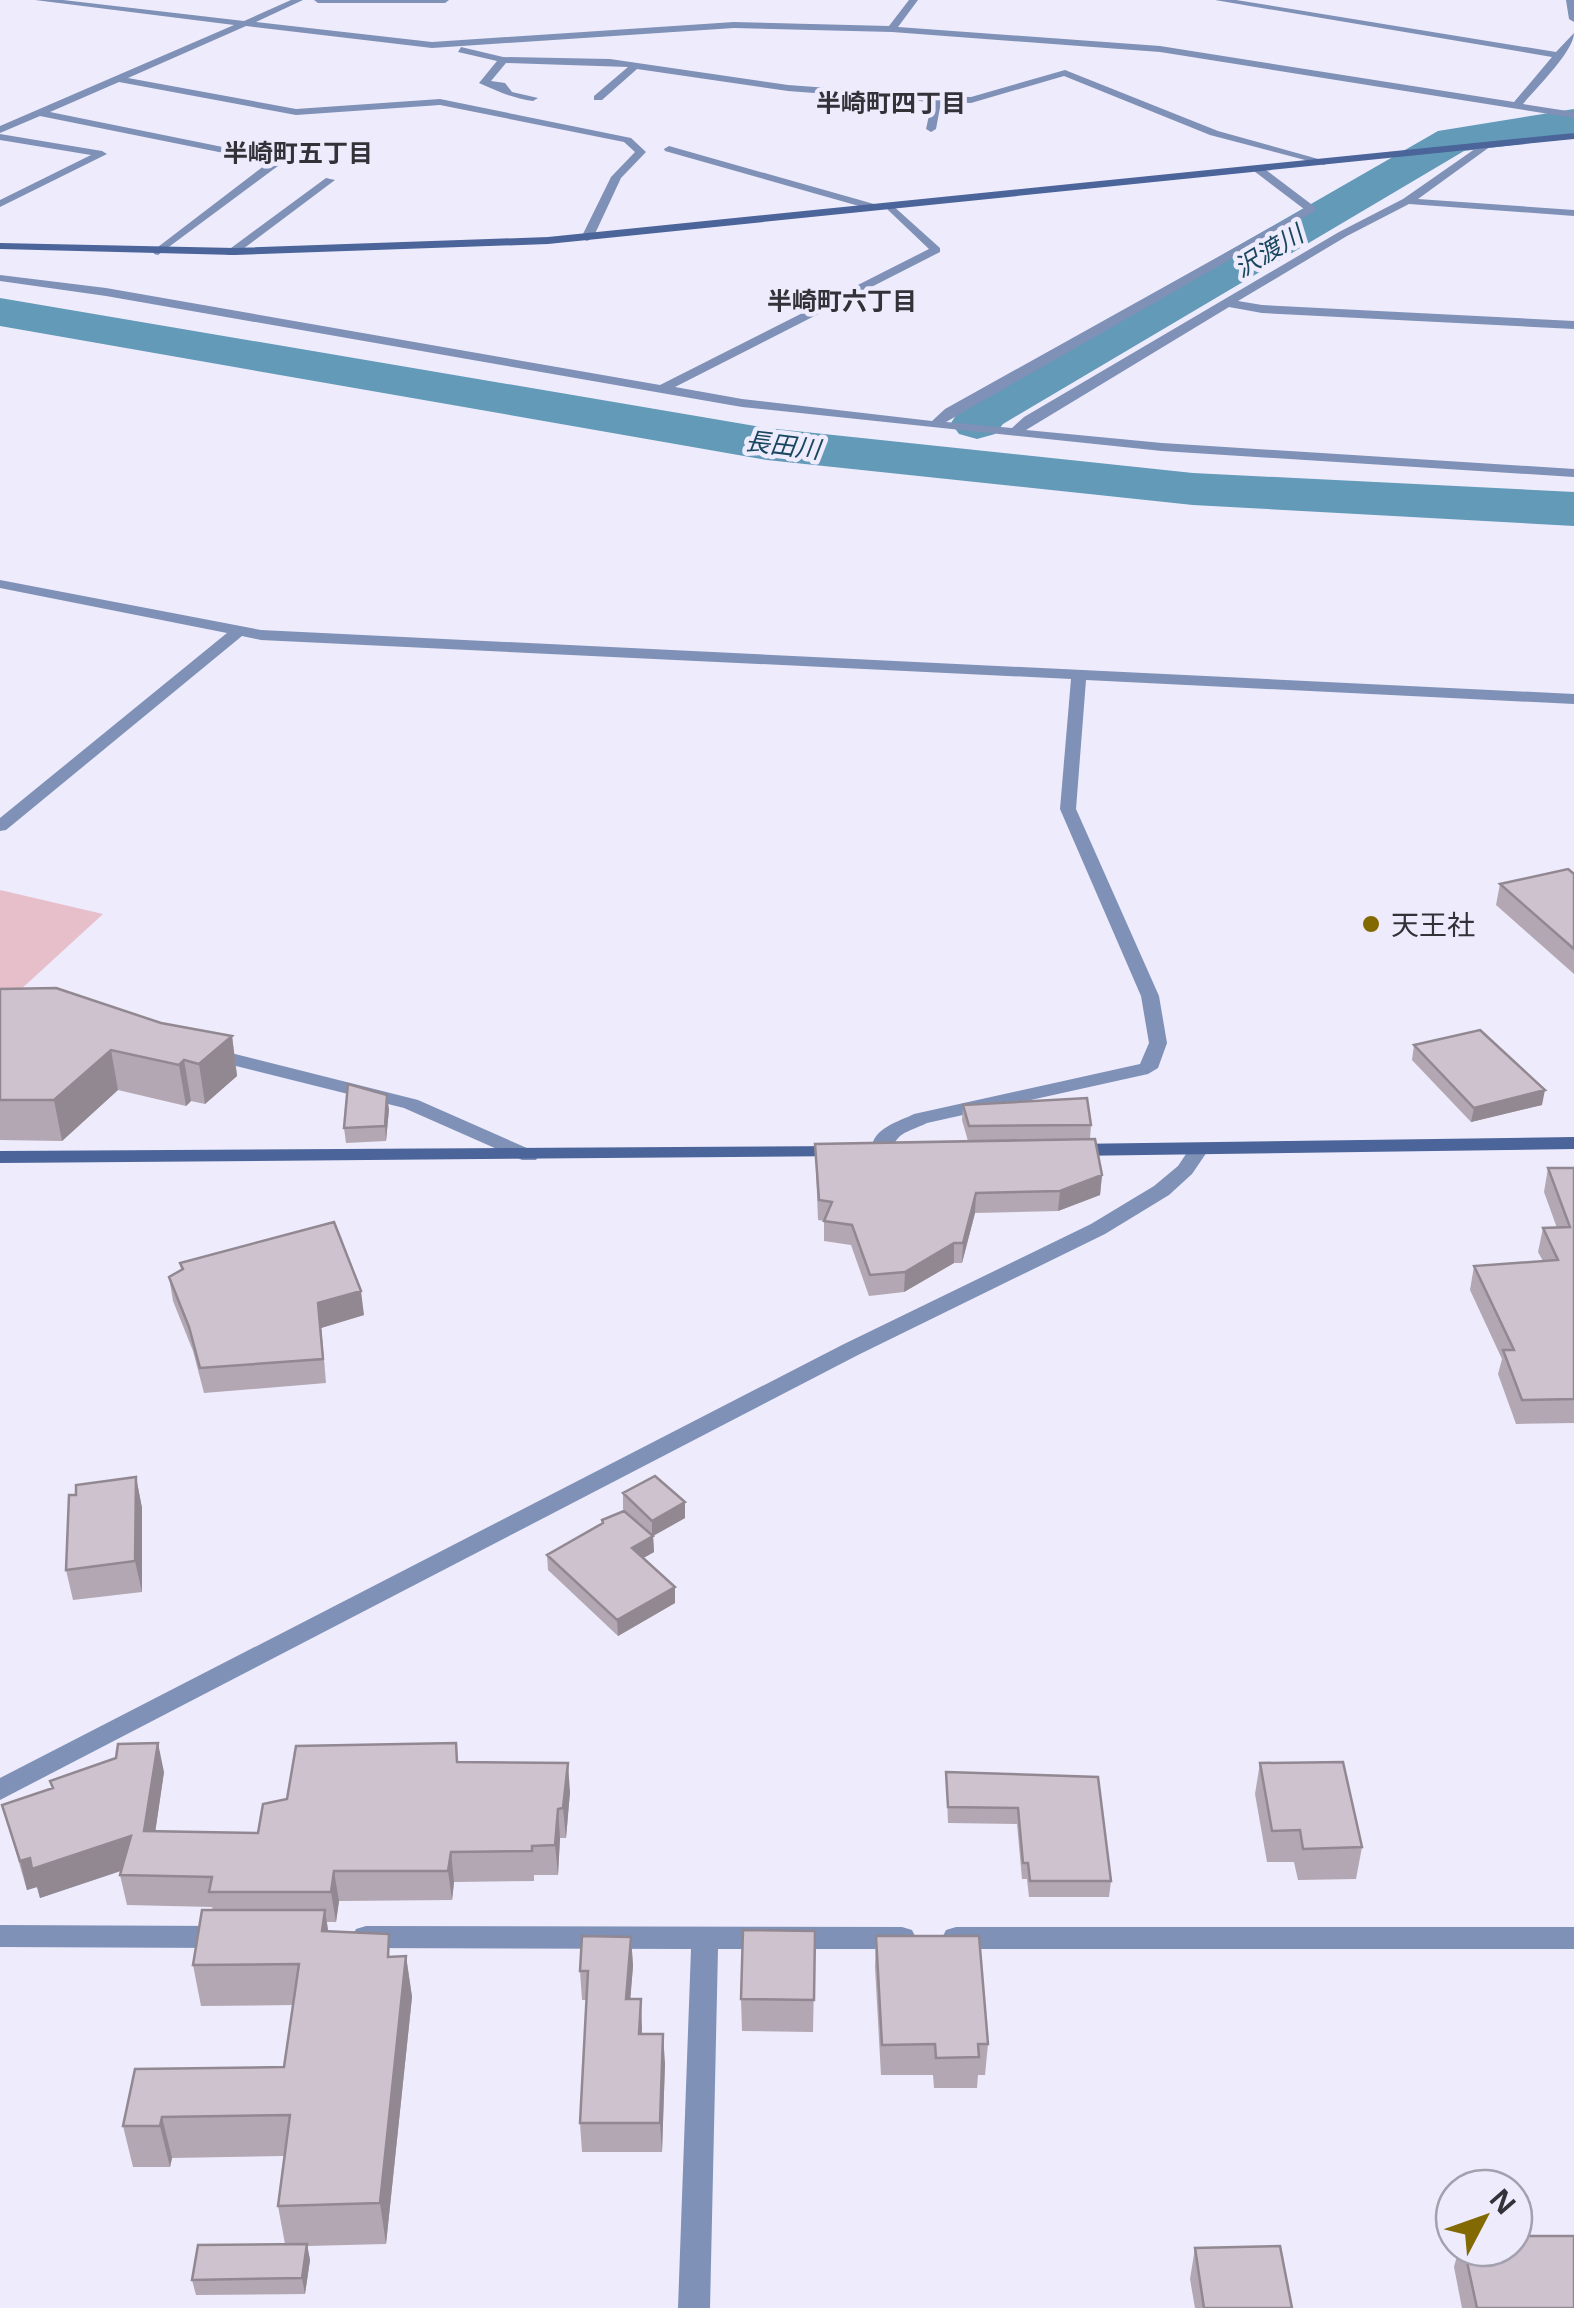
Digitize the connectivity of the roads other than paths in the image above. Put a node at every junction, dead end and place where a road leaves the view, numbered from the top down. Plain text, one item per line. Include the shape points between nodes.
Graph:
1 (39, 0) edge
2 (299, 0) edge
3 (318, 0) edge
4 (445, 0) edge
5 (914, 0) edge
6 (1220, 0) edge
7 (1570, 0) edge
8 (1574, 18) edge
9 (245, 25) junction
10 (892, 28) junction
11 (1574, 36) edge
12 (450, 44) junction
13 (1560, 55) junction
14 (503, 60) junction
15 (634, 66) junction
16 (118, 79) junction
17 (533, 98) dead end
18 (598, 98) dead end
19 (937, 100) junction
20 (1516, 105) junction
21 (1574, 107) edge
22 (39, 114) junction
23 (1574, 115) edge
24 (931, 129) dead end
25 (0, 134) edge
26 (1574, 136) edge
27 (1486, 146) junction
28 (669, 149) dead end
29 (1324, 162) junction
30 (1258, 169) junction
31 (330, 180) dead end
32 (1407, 202) junction
33 (0, 204) edge
34 (884, 208) junction
35 (1574, 214) edge
36 (587, 238) junction
37 (0, 246) edge
38 (158, 252) junction
39 (231, 253) junction
40 (0, 278) edge
41 (1228, 303) junction
42 (1574, 325) edge
43 (662, 389) junction
44 (936, 425) junction
45 (1014, 434) junction
46 (1574, 474) edge
47 (0, 584) edge
48 (236, 632) junction
49 (1080, 675) junction
50 (1574, 698) edge
51 (0, 826) edge
52 (195, 1050) edge
53 (1574, 1143) edge
54 (1200, 1149) junction
55 (1041, 1150) edge
56 (529, 1156) junction
57 (0, 1157) edge
58 (0, 1790) edge
59 (0, 1936) edge
60 (254, 1937) edge
61 (333, 1937) edge
62 (704, 1938) junction
63 (1574, 1938) edge
64 (694, 2308) edge

1 - 9 street
2 - 9 street
3 - 4 street
5 - 10 street
6 - 13 street
7 - 8 street
9 - 12 street
9 - 16 street
10 - 12 street via 752,24
10 - 20 street via 1160,49
11 - 13 street
12 - 14 street
13 - 20 street
14 - 15 street
14 - 17 street via 484,83
15 - 18 street
15 - 19 street
16 - 22 street
16 - 36 street via 296,112 440,102 627,140 640,152 616,177
19 - 24 street
19 - 29 street via 971,100 1066,73 1214,133
20 - 21 street
20 - 23 street
22 - 25 street
22 - 38 street via 278,161
25 - 33 street via 102,154
26 - 27 street
27 - 29 street
27 - 32 street
28 - 34 street
29 - 30 street
30 - 34 street
30 - 44 street via 1312,209
31 - 39 street
32 - 35 street
32 - 41 street
34 - 36 street
34 - 43 street via 936,250
36 - 39 street
37 - 38 street
38 - 39 street
40 - 43 street
41 - 42 street
41 - 45 street
43 - 44 street
44 - 45 street
45 - 46 street
47 - 48 street
48 - 49 street
48 - 51 street
49 - 50 street
49 - 56 street via 1068,809 1150,996 1158,1043 1148,1068 921,1118 889,1134 882,1142 892,1151
52 - 56 street via 411,1104
53 - 54 street
54 - 55 street
54 - 58 street via 1192,1166 1138,1207 849,1349
56 - 57 street
59 - 60 street
61 - 62 street
62 - 63 street
62 - 64 street

